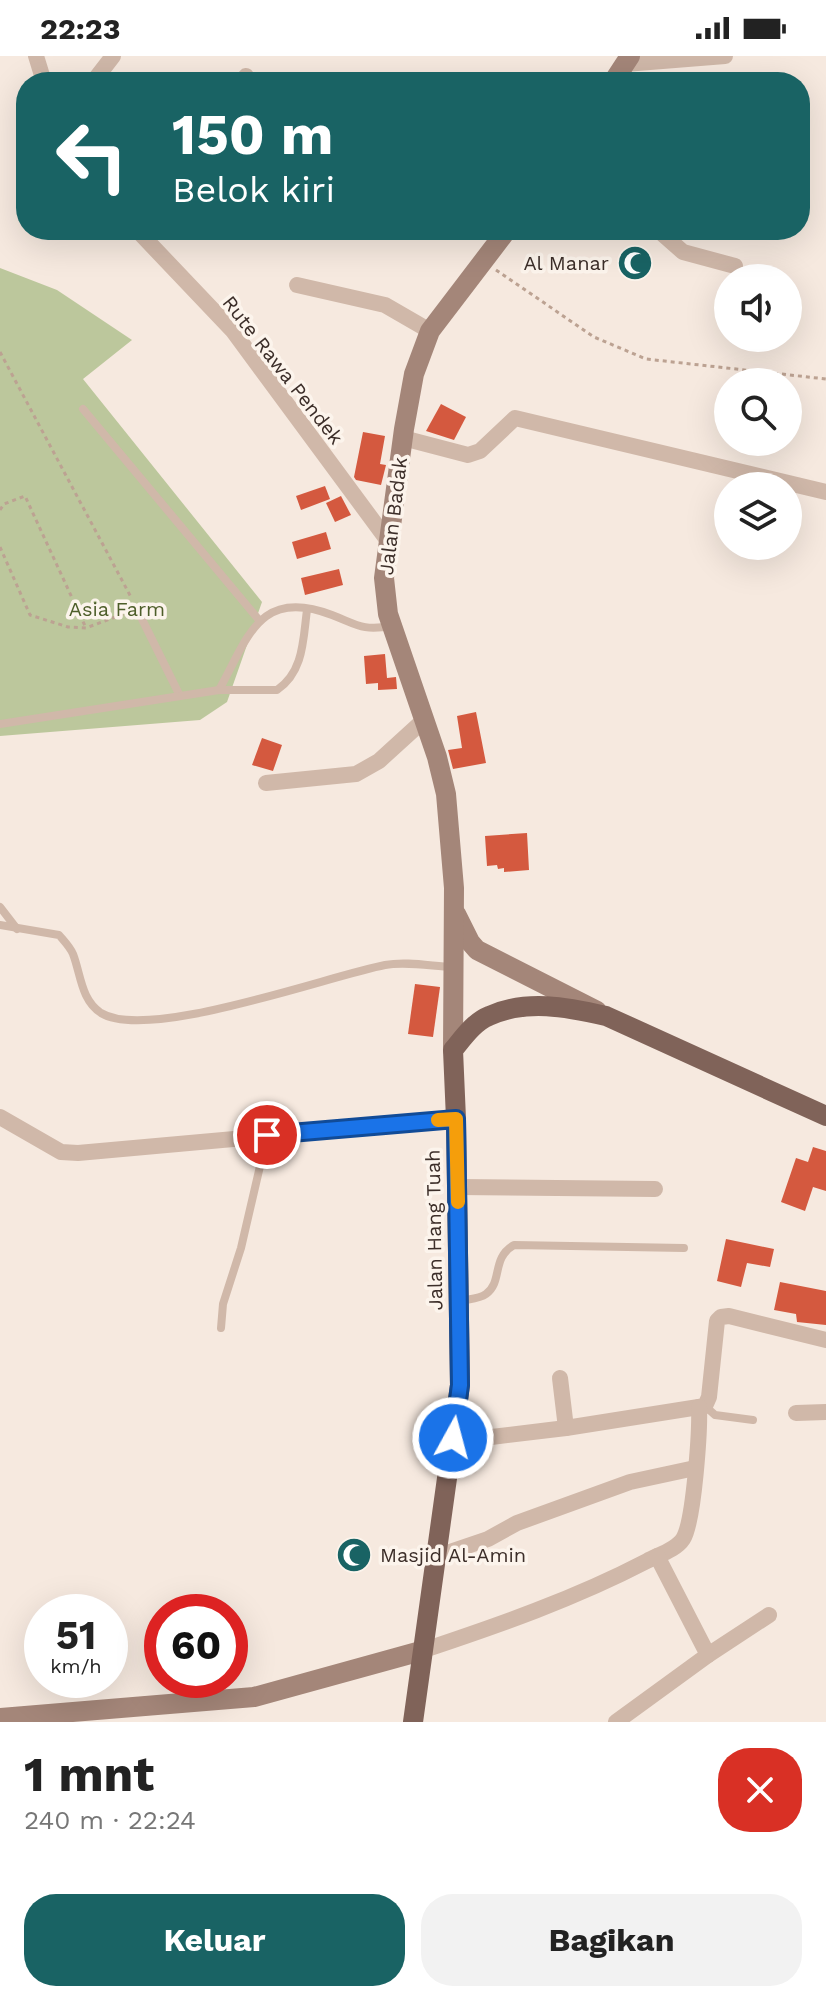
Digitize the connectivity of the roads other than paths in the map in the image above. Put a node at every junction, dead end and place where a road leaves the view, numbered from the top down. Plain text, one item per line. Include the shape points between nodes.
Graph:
1 (113, 56) edge
2 (725, 56) edge
3 (627, 60) edge
4 (101, 72) edge
5 (147, 240) edge
6 (499, 240) edge
7 (669, 240) edge
8 (728, 264) edge
9 (297, 285) dead end
10 (430, 331) junction
11 (83, 409) dead end
12 (403, 438) junction
13 (826, 492) edge
14 (388, 541) junction
15 (137, 609) road end
16 (307, 610) junction
17 (259, 620) junction
18 (392, 626) junction
19 (219, 690) junction
20 (180, 696) junction
21 (424, 720) junction
22 (0, 724) edge
23 (266, 783) dead end
24 (0, 907) edge
25 (455, 910) junction
26 (0, 925) edge
27 (17, 929) junction
28 (453, 967) junction
29 (606, 1016) junction
30 (453, 1050) junction
31 (826, 1116) edge
32 (0, 1117) edge
33 (456, 1119) junction
34 (267, 1135) junction
35 (458, 1187) junction
36 (655, 1189) dead end
37 (684, 1248) dead end
38 (460, 1301) junction
39 (221, 1328) dead end
40 (826, 1340) edge
41 (560, 1378) dead end
42 (702, 1406) junction
43 (826, 1412) edge
44 (796, 1413) dead end
45 (753, 1420) dead end
46 (566, 1428) junction
47 (453, 1438) junction
48 (695, 1468) junction
49 (657, 1556) junction
50 (435, 1557) junction
51 (769, 1615) dead end
52 (421, 1651) junction
53 (708, 1655) junction
54 (77, 1716) edge
55 (0, 1718) edge
56 (413, 1722) edge
57 (616, 1722) edge

1 - 4 street
2 - 3 street
5 - 14 street, Rute Rawa Pendek via 233,331
6 - 10 street, Jalan Badak
7 - 8 street via 683,252
9 - 10 street via 385,305
10 - 12 street, Jalan Badak via 414,374
11 - 17 lane
12 - 13 street via 468,455 480,451 515,418
12 - 14 street, Jalan Badak
14 - 18 street, Jalan Badak via 384,578
15 - 20 lane
16 - 17 lane via 273,609
16 - 18 lane via 371,630
16 - 19 lane via 299,664 285,685 277,690
17 - 19 lane
18 - 21 street, Jalan Badak
19 - 20 lane
20 - 22 lane
21 - 23 street via 379,761 356,774
21 - 25 street, Jalan Badak via 446,794
24 - 27 lane
25 - 28 street, Jalan Badak
25 - 29 street via 477,950
26 - 27 lane
27 - 28 lane via 59,935 72,950 88,1002 120,1021 259,1001 388,965
28 - 30 street, Jalan Badak
29 - 30 main road via 530,1005 488,1016
29 - 31 main road
30 - 33 main road, Jalan Hang Tuah
32 - 34 street via 61,1152
33 - 34 street
33 - 35 main road, Jalan Hang Tuah
34 - 39 lane
35 - 36 street
35 - 38 main road, Jalan Hang Tuah
37 - 38 lane via 514,1245 500,1258 493,1288 484,1296
38 - 47 main road, Jalan Hang Tuah via 460,1385
40 - 42 street via 721,1317 709,1397
41 - 46 street
42 - 45 lane via 715,1415
42 - 46 street
42 - 48 street
43 - 44 street
46 - 47 street
47 - 50 main road, Jalan Hang Tuah
48 - 49 street via 684,1537
48 - 50 street via 630,1482
49 - 52 street via 522,1618
49 - 53 street
50 - 52 main road, Jalan Hang Tuah
51 - 53 street
52 - 54 street via 254,1697
52 - 56 main road, Jalan Hang Tuah
53 - 57 street
54 - 55 street

